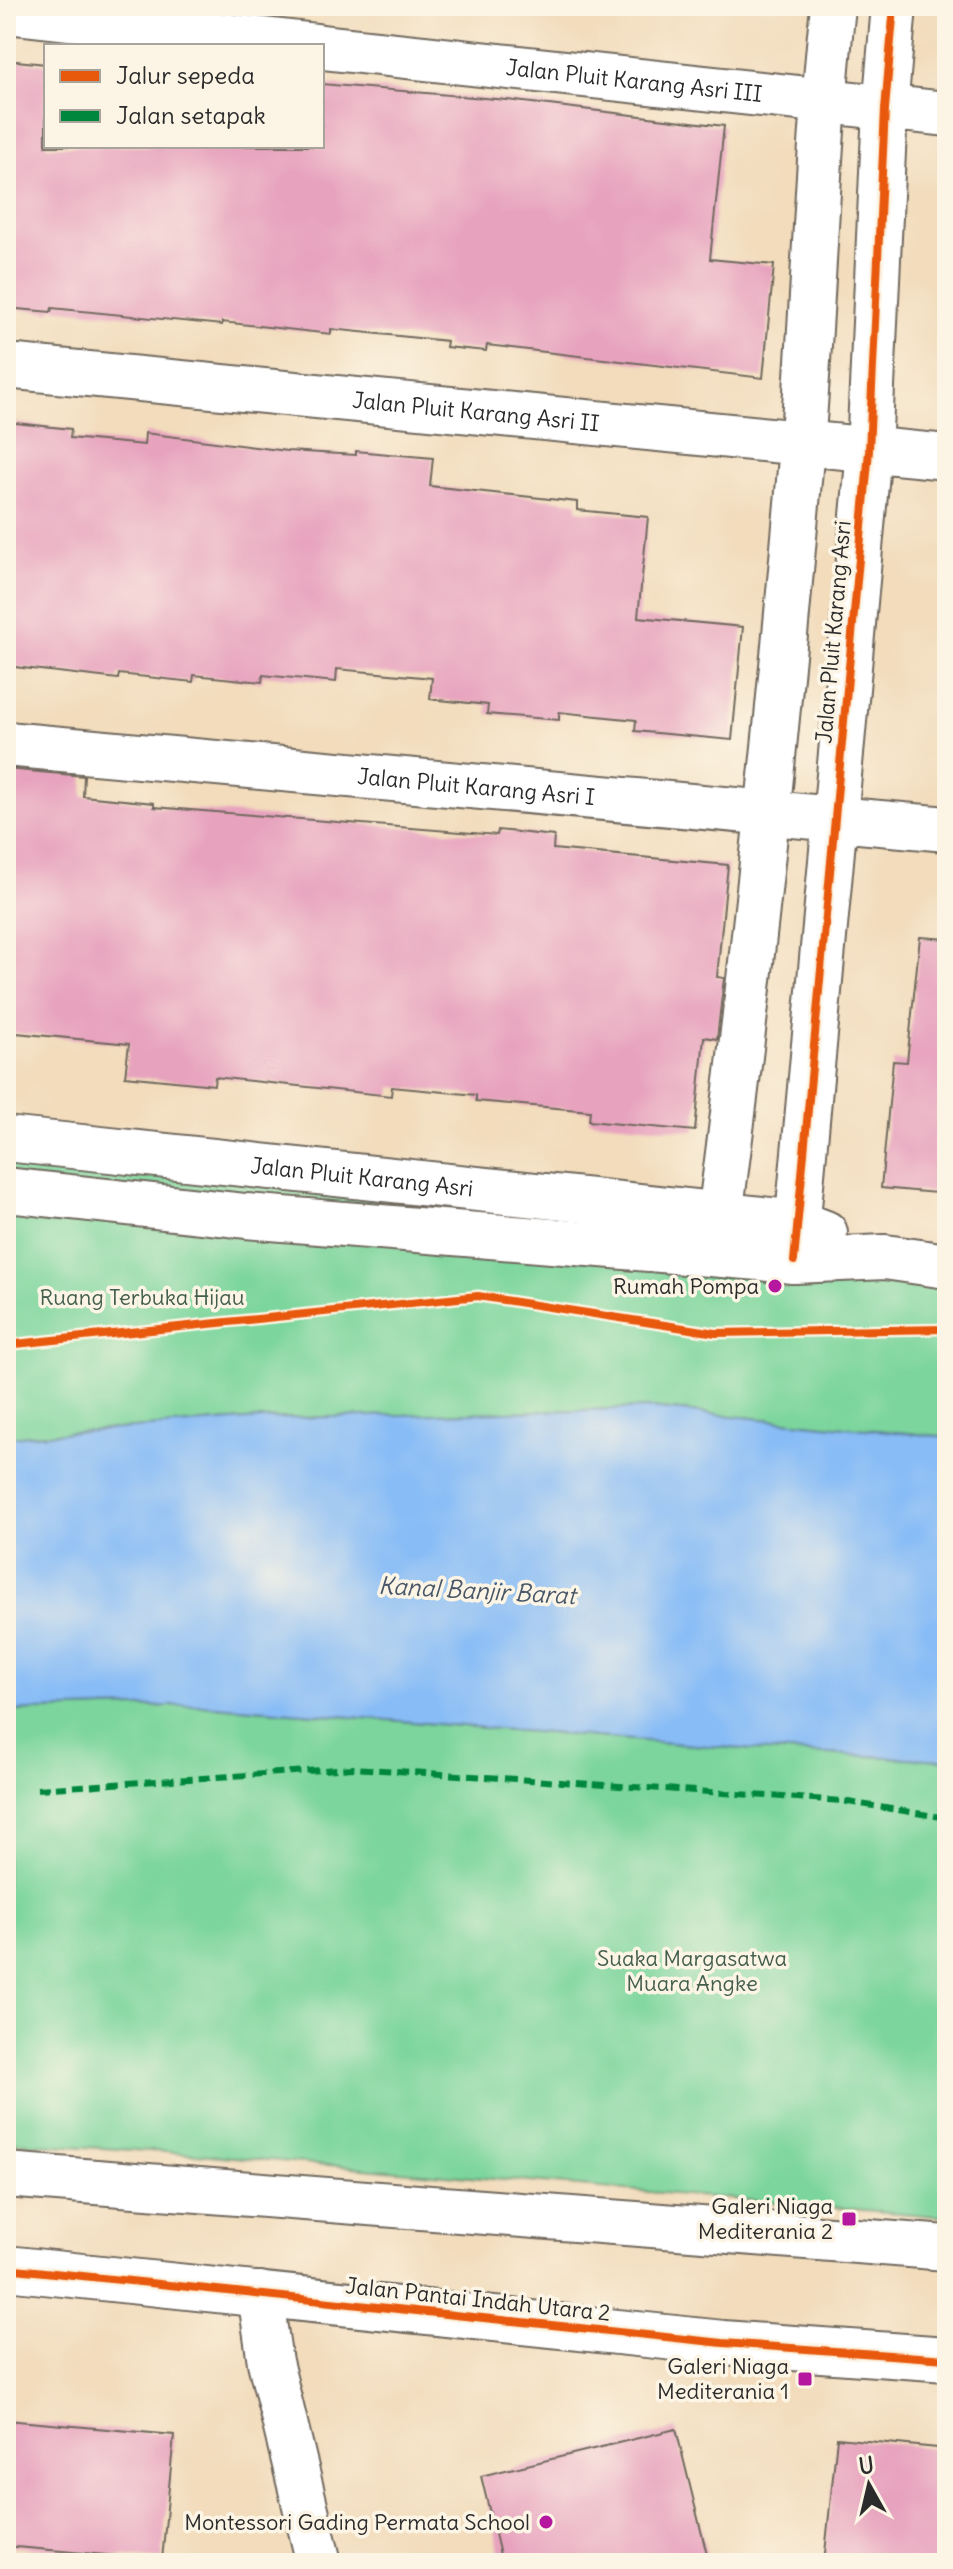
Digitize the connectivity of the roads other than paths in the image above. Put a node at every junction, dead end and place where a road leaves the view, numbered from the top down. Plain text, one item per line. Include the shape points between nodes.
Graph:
1 (833, 6) edge
2 (894, 6) edge
3 (6, 11) edge
4 (302, 44) edge
5 (324, 46) edge
6 (822, 103) junction
7 (885, 109) junction
8 (947, 114) edge
9 (6, 366) edge
10 (802, 444) junction
11 (869, 451) junction
12 (947, 457) edge
13 (6, 744) edge
14 (766, 812) junction
15 (834, 820) junction
16 (947, 829) edge
17 (6, 1139) edge
18 (6, 1190) edge
19 (717, 1234) junction
20 (797, 1242) junction
21 (947, 1266) edge
22 (6, 2175) edge
23 (947, 2248) edge
24 (6, 2268) edge
25 (260, 2294) junction
26 (947, 2359) edge
27 (319, 2563) edge

1 - 6 street
2 - 7 street, Jalan Pluit Karang Asri
3 - 4 street, Jalan Pluit Karang Asri III
5 - 6 street, Jalan Pluit Karang Asri III
6 - 7 street, Jalan Pluit Karang Asri III
6 - 10 street
7 - 8 street, Jalan Pluit Karang Asri III
7 - 11 street, Jalan Pluit Karang Asri
9 - 10 street, Jalan Pluit Karang Asri II
10 - 11 street, Jalan Pluit Karang Asri II
10 - 14 street
11 - 12 street, Jalan Pluit Karang Asri II
11 - 15 street, Jalan Pluit Karang Asri
13 - 14 street, Jalan Pluit Karang Asri I
14 - 15 street, Jalan Pluit Karang Asri I
14 - 19 street
15 - 16 street, Jalan Pluit Karang Asri I
15 - 20 street, Jalan Pluit Karang Asri
17 - 19 street, Jalan Pluit Karang Asri
18 - 19 street, Jalan Pluit Karang Asri via 246,1216
19 - 20 street, Jalan Pluit Karang Asri
20 - 21 street, Jalan Pluit Karang Asri
22 - 23 street
24 - 25 street, Jalan Pantai Indah Utara 2
25 - 26 street, Jalan Pantai Indah Utara 2 via 723,2343
25 - 27 street via 270,2362

